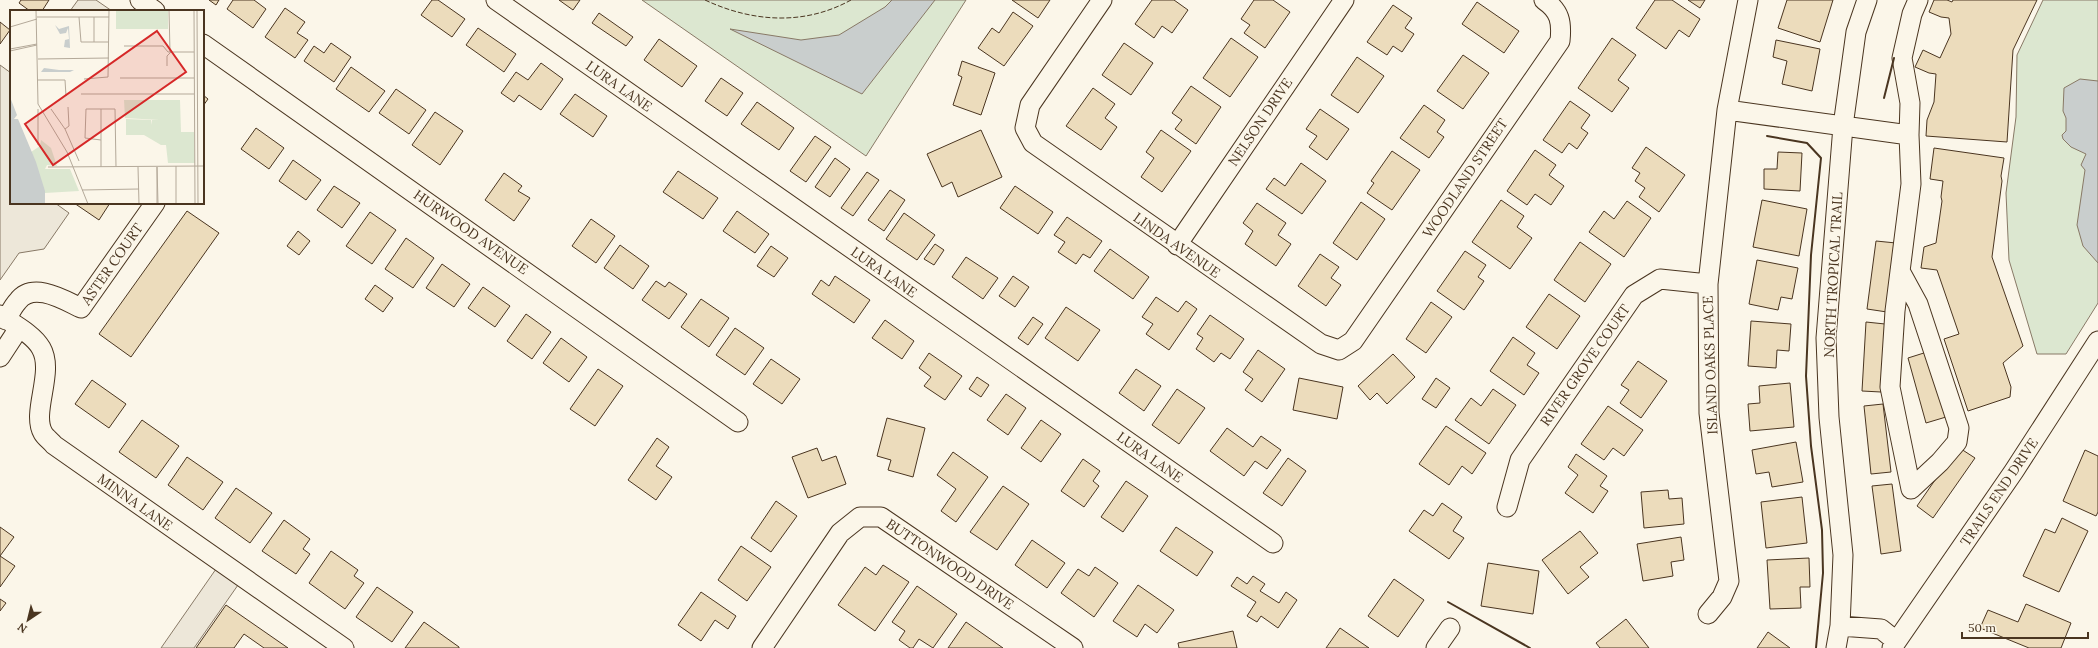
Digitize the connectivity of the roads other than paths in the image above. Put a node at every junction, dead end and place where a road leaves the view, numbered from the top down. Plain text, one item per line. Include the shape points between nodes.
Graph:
1 (140, 0) edge
2 (496, 0) edge
3 (1102, 0) edge
4 (1344, 0) edge
5 (1544, 0) edge
6 (1748, 0) edge
7 (1867, 0) edge
8 (1918, 0) edge
9 (154, 10) edge
10 (204, 45) edge
11 (1727, 110) junction
12 (1843, 126) junction
13 (1909, 135) junction
14 (154, 204) edge
15 (1177, 245) junction
16 (1900, 271) junction
17 (1708, 284) junction
18 (8, 321) edge
19 (2098, 341) edge
20 (1339, 350) joint
21 (0, 357) edge
22 (738, 422) dead end
23 (1507, 507) dead end
24 (1273, 543) dead end
25 (1708, 614) dead end
26 (1840, 626) junction
27 (1450, 628) dead end
28 (1894, 645) edge
29 (344, 648) edge
30 (762, 648) edge
31 (1073, 648) edge
32 (1436, 648) edge
33 (1836, 648) edge

1 - 9 street
2 - 24 street, LURA LANE
3 - 15 street, LINDA AVENUE via 1030,105 1025,128 1033,144
4 - 15 street, NELSON DRIVE
5 - 20 street, WOODLAND STREET via 1559,15 1560,41 1353,341
6 - 11 street, ISLAND OAKS PLACE
7 - 12 street, NORTH TROPICAL TRAIL via 1856,32
8 - 13 street via 1912,14 1902,58 1910,103
10 - 22 street, HURWOOD AVENUE
11 - 12 street
11 - 17 street, ISLAND OAKS PLACE
12 - 13 street
12 - 26 street, NORTH TROPICAL TRAIL via 1826,338 1829,417 1843,555
13 - 16 street via 1911,184
14 - 18 street, ASTER COURT via 81,308 54,295 35,291 19,299
15 - 20 street, LINDA AVENUE via 1321,344
16 - 16 street via 1890,387 1910,489 1940,462 1957,442 1959,428 1918,304
17 - 23 street, RIVER GROVE COURT via 1660,279 1634,295 1520,460
17 - 25 street, ISLAND OAKS PLACE via 1709,413 1729,581 1722,597
18 - 21 street
18 - 29 street, MINNA LANE via 35,340 46,361 40,417 43,433 54,445
19 - 28 street, TRAILS END DRIVE via 2014,471
26 - 28 street, TRAILS END DRIVE via 1881,629
26 - 33 street, NORTH TROPICAL TRAIL
27 - 32 street
30 - 31 street, BUTTONWOOD DRIVE via 840,533 860,517 881,517

